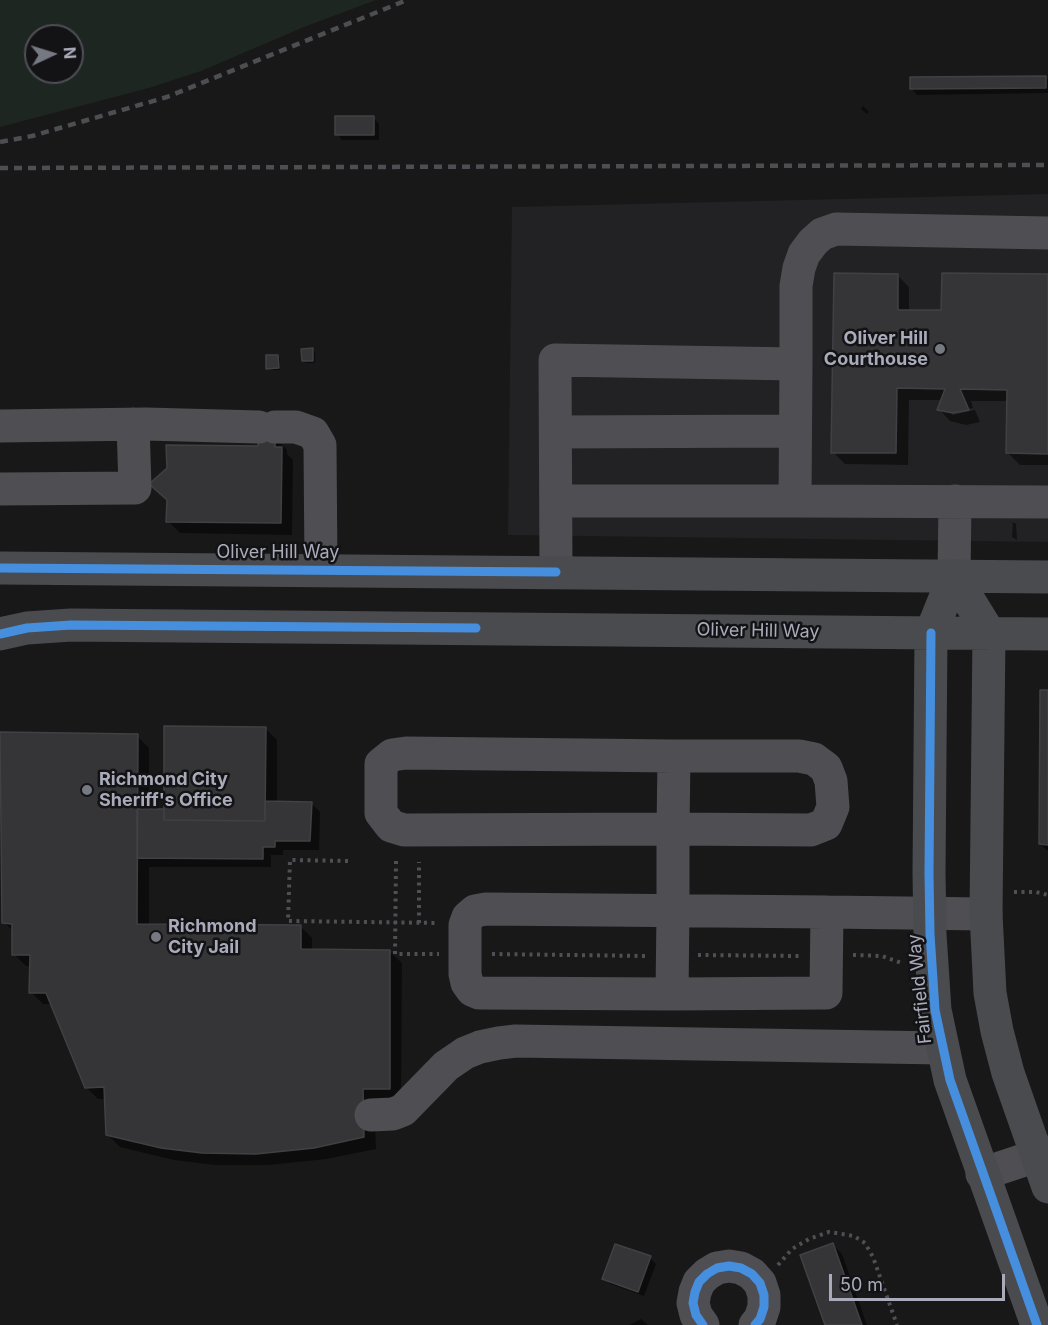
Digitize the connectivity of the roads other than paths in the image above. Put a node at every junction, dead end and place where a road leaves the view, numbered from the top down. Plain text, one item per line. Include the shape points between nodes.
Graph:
1 (1048, 233) edge
2 (796, 364) junction
3 (133, 424) junction
4 (0, 426) edge
5 (795, 431) junction
6 (556, 432) junction
7 (0, 489) edge
8 (556, 501) junction
9 (795, 501) junction
10 (955, 501) junction
11 (1048, 502) edge
12 (0, 568) edge
13 (321, 570) junction
14 (556, 572) junction
15 (954, 576) junction
16 (1048, 577) edge
17 (931, 633) junction
18 (989, 633) junction
19 (0, 634) edge
20 (1048, 634) edge
21 (674, 756) junction
22 (673, 829) junction
23 (997, 903) junction
24 (673, 911) junction
25 (826, 912) junction
26 (930, 913) junction
27 (672, 994) junction
28 (942, 1048) junction
29 (370, 1115) dead end
30 (1042, 1154) edge
31 (982, 1174) junction
32 (1048, 1187) edge
33 (703, 1325) edge
34 (755, 1325) edge
35 (1037, 1325) edge

1 - 2 street via 836,229 822,234 804,254 799,268
2 - 5 street
2 - 6 street via 555,360
3 - 4 street
3 - 7 street via 135,488
3 - 13 street via 296,427 313,433 320,445
5 - 6 street
5 - 9 street
6 - 8 street
8 - 9 street
8 - 14 street
9 - 10 street
10 - 11 street
10 - 15 street
12 - 13 main road, Oliver Hill Way
13 - 14 main road, Oliver Hill Way
14 - 15 main road, Oliver Hill Way
15 - 16 main road, Oliver Hill Way
15 - 17 main road, Fairfield Way
15 - 18 main road
17 - 18 main road, Oliver Hill Way
17 - 19 main road, Oliver Hill Way via 70,625
17 - 26 main road, Fairfield Way
18 - 20 main road, Oliver Hill Way
18 - 23 main road
21 - 22 street
21 - 22 street via 814,759 826,768 833,807 826,824 811,830
21 - 22 street via 406,753 392,755 381,764 381,813 391,826 404,830
22 - 24 street
23 - 26 street
23 - 30 main road via 990,993 1008,1073
24 - 25 street
24 - 27 street
24 - 27 street via 486,909 468,917 465,925 465,974 472,990 479,993
25 - 26 street
25 - 27 street via 826,993
26 - 28 main road, Fairfield Way via 935,1010
28 - 29 street via 516,1041 465,1053 446,1066 403,1110
28 - 31 main road, Fairfield Way
30 - 31 street
30 - 32 main road
31 - 35 main road, Fairfield Way
33 - 34 street via 693,1304 694,1292 706,1274 729,1266 752,1274 760,1283 764,1307

